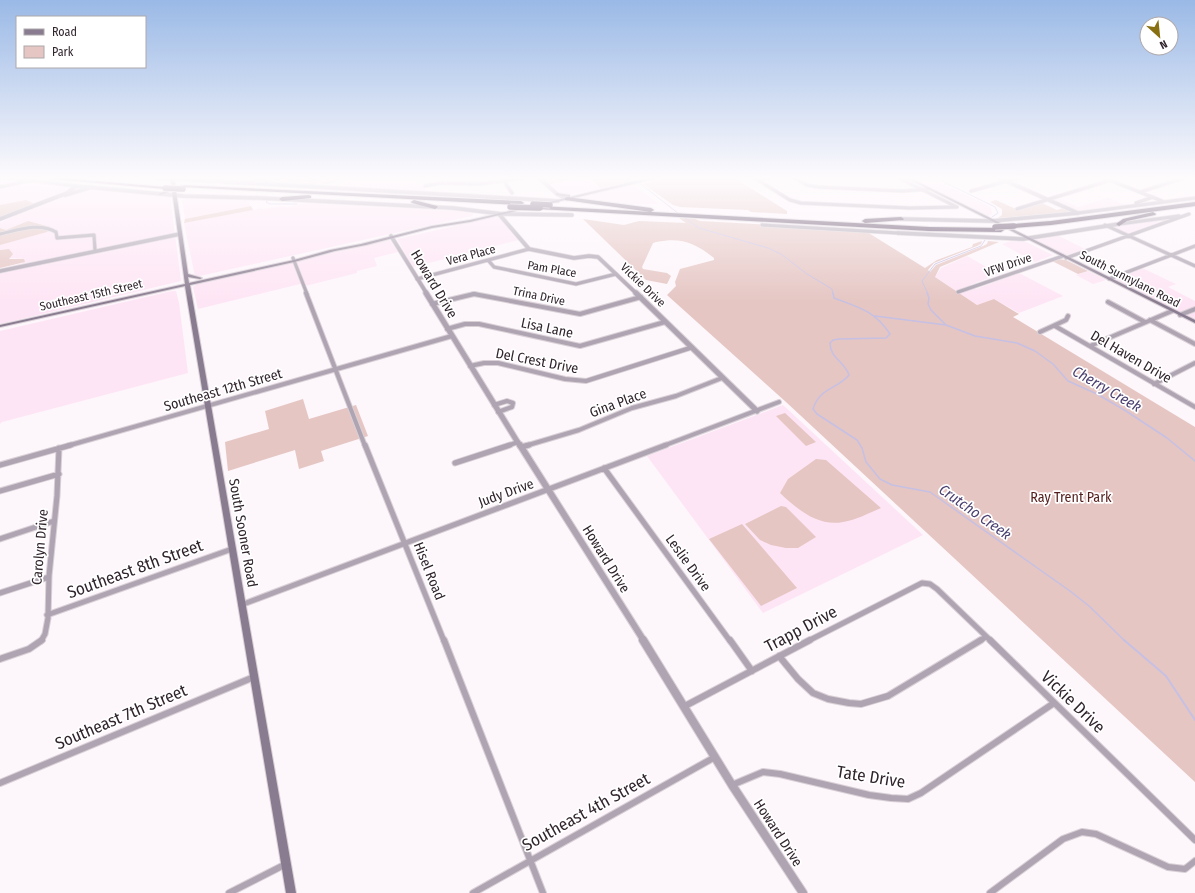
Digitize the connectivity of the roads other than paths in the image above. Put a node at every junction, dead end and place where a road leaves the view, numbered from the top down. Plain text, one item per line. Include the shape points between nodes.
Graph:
1 (178, 219) edge
2 (474, 219) edge
3 (477, 219) edge
4 (503, 219) edge
5 (759, 219) edge
6 (785, 219) edge
7 (901, 219) joint
8 (989, 219) edge
9 (1008, 219) edge
10 (1074, 219) edge
11 (1103, 219) edge
12 (1131, 219) edge
13 (1157, 219) edge
14 (1177, 219) edge
15 (992, 220) junction
16 (466, 221) junction
17 (852, 222) junction
18 (838, 224) junction
19 (1119, 224) junction
20 (762, 225) dead end
21 (1105, 225) junction
22 (180, 233) junction
23 (898, 233) junction
24 (0, 234) edge
25 (1127, 236) junction
26 (392, 237) junction
27 (1028, 238) junction
28 (1195, 246) edge
29 (529, 249) junction
30 (95, 250) junction
31 (1171, 256) junction
32 (1064, 257) junction
33 (293, 259) junction
34 (488, 260) junction
35 (264, 266) junction
36 (1195, 266) edge
37 (0, 270) edge
38 (616, 274) junction
39 (186, 275) junction
40 (200, 278) junction
41 (417, 279) junction
42 (1109, 279) junction
43 (187, 283) junction
44 (958, 292) dead end
45 (641, 297) junction
46 (1108, 302) dead end
47 (432, 304) junction
48 (1195, 309) edge
49 (1172, 311) junction
50 (1180, 315) junction
51 (1068, 316) dead end
52 (1150, 320) junction
53 (665, 322) junction
54 (1145, 322) junction
55 (1195, 322) edge
56 (0, 326) edge
57 (1055, 326) junction
58 (447, 329) junction
59 (1040, 332) dead end
60 (452, 336) junction
61 (1195, 344) edge
62 (1090, 346) junction
63 (690, 348) junction
64 (1195, 363) edge
65 (470, 366) junction
66 (335, 369) junction
67 (722, 378) junction
68 (1154, 384) junction
69 (779, 402) dead end
70 (494, 405) junction
71 (208, 406) junction
72 (1195, 407) edge
73 (757, 411) junction
74 (498, 412) junction
75 (519, 445) junction
76 (58, 448) junction
77 (455, 463) dead end
78 (0, 465) edge
79 (604, 468) junction
80 (58, 474) junction
81 (548, 490) junction
82 (0, 491) edge
83 (54, 521) junction
84 (0, 539) edge
85 (405, 543) junction
86 (232, 549) junction
87 (49, 577) junction
88 (932, 584) joint
89 (0, 594) edge
90 (241, 605) junction
91 (47, 615) junction
92 (986, 637) junction
93 (779, 656) junction
94 (0, 659) edge
95 (752, 671) junction
96 (254, 677) junction
97 (1054, 703) junction
98 (684, 706) junction
99 (715, 757) junction
100 (0, 783) edge
101 (732, 785) junction
102 (1195, 840) edge
103 (530, 860) junction
104 (1195, 861) edge
105 (286, 864) junction
106 (229, 893) edge
107 (290, 893) edge
108 (473, 893) edge
109 (543, 893) edge
110 (803, 893) edge
111 (990, 893) edge

1 - 22 main road, South Sooner Road
2 - 16 main road, Southeast 15th Street
3 - 16 main road, Southeast 15th Street
4 - 29 street
5 - 18 highway
6 - 17 highway
7 - 15 street
7 - 17 highway
8 - 15 main road, South Sunnylane Road
9 - 15 street
10 - 17 highway, bridge via 995,227
11 - 18 highway via 1001,230 945,230
12 - 19 highway
13 - 19 street, VFW Drive
14 - 25 street, VFW Drive
15 - 27 main road, South Sunnylane Road
16 - 26 main road, Southeast 15th Street
18 - 23 highway
19 - 21 street
20 - 23 street
21 - 25 street
21 - 27 street
22 - 30 street
22 - 37 street
22 - 39 main road, South Sooner Road
23 - 27 street
24 - 30 street via 46,228 54,230 57,238 94,235
25 - 31 street
25 - 32 street, VFW Drive
26 - 33 main road, Southeast 15th Street
26 - 41 street, Howard Drive
27 - 32 main road, South Sunnylane Road
28 - 31 street
29 - 34 street, Vera Place
29 - 38 street, Vickie Drive via 574,258 598,257
30 - 37 street
31 - 36 street
31 - 42 street
32 - 42 main road, South Sunnylane Road
32 - 44 street, VFW Drive
33 - 35 main road, Southeast 15th Street
33 - 66 street, Hisel Road
34 - 38 street, Pam Place via 494,267 569,283 582,283
34 - 41 street, Vera Place
35 - 40 main road, Southeast 15th Street
35 - 43 main road, Southeast 15th Street
38 - 45 street, Vickie Drive
39 - 40 main road
39 - 43 main road, South Sooner Road
40 - 43 main road, Southeast 15th Street
41 - 47 street, Howard Drive
42 - 49 main road, South Sunnylane Road
43 - 56 main road, Southeast 15th Street
43 - 71 main road, South Sooner Road
45 - 47 street, Trina Drive via 580,314 474,294
45 - 53 street, Vickie Drive
46 - 54 street
47 - 58 street, Howard Drive
48 - 50 street
49 - 50 main road, South Sunnylane Road
49 - 52 street
50 - 55 main road, South Sunnylane Road
51 - 57 street
52 - 54 street
52 - 61 street
53 - 58 street, Lisa Lane via 580,346 479,324 465,324
53 - 63 street, Vickie Drive
54 - 62 street
57 - 59 street
57 - 62 street, Del Haven Drive
58 - 60 street, Howard Drive
60 - 65 street, Howard Drive
60 - 66 street, Southeast 12th Street
62 - 68 street, Del Haven Drive
63 - 65 street, Del Crest Drive via 586,381 564,379 498,363
63 - 67 street, Vickie Drive
64 - 68 street
65 - 70 street, Howard Drive
66 - 71 street, Southeast 12th Street
66 - 85 street, Hisel Road
67 - 73 street, Vickie Drive
67 - 75 street, Gina Place via 676,396 632,408 579,430
68 - 72 street, Del Haven Drive
69 - 73 street, Judy Drive
70 - 74 street, Howard Drive
70 - 74 street via 507,401 513,403 512,406
71 - 76 street, Southeast 12th Street
71 - 86 main road, South Sooner Road
73 - 79 street, Judy Drive
74 - 75 street, Howard Drive
75 - 77 street, Gina Place
75 - 81 street, Howard Drive
76 - 78 street, Southeast 12th Street
76 - 80 street, Carolyn Drive
79 - 81 street, Judy Drive
79 - 95 street, Leslie Drive
80 - 82 street
80 - 83 street, Carolyn Drive
81 - 85 street, Judy Drive
81 - 98 street, Howard Drive
83 - 84 street
83 - 87 street, Carolyn Drive
85 - 90 street, Judy Drive
85 - 103 street, Hisel Road
86 - 90 main road, South Sooner Road
86 - 91 street, Southeast 8th Street
87 - 89 street
87 - 91 street, Carolyn Drive
88 - 92 street, Vickie Drive
88 - 93 street, Trapp Drive via 918,583
90 - 96 main road, South Sooner Road
91 - 94 street, Carolyn Drive via 44,639 37,645
92 - 93 street via 888,696 873,702 853,705 826,699 811,692 794,676
92 - 97 street, Vickie Drive
93 - 95 street, Trapp Drive
95 - 98 street, Trapp Drive
96 - 100 street, Southeast 7th Street
96 - 105 main road, South Sooner Road
97 - 101 street, Tate Drive via 921,793 908,799 869,795 762,772
97 - 102 street, Vickie Drive
98 - 99 street, Howard Drive
99 - 101 street, Howard Drive
99 - 103 street, Southeast 4th Street
101 - 110 street, Howard Drive
103 - 108 street, Southeast 4th Street
103 - 109 street, Hisel Road
104 - 111 street via 1185,869 1168,867 1096,834 1082,832 1063,839
105 - 106 street
105 - 107 main road, South Sooner Road

